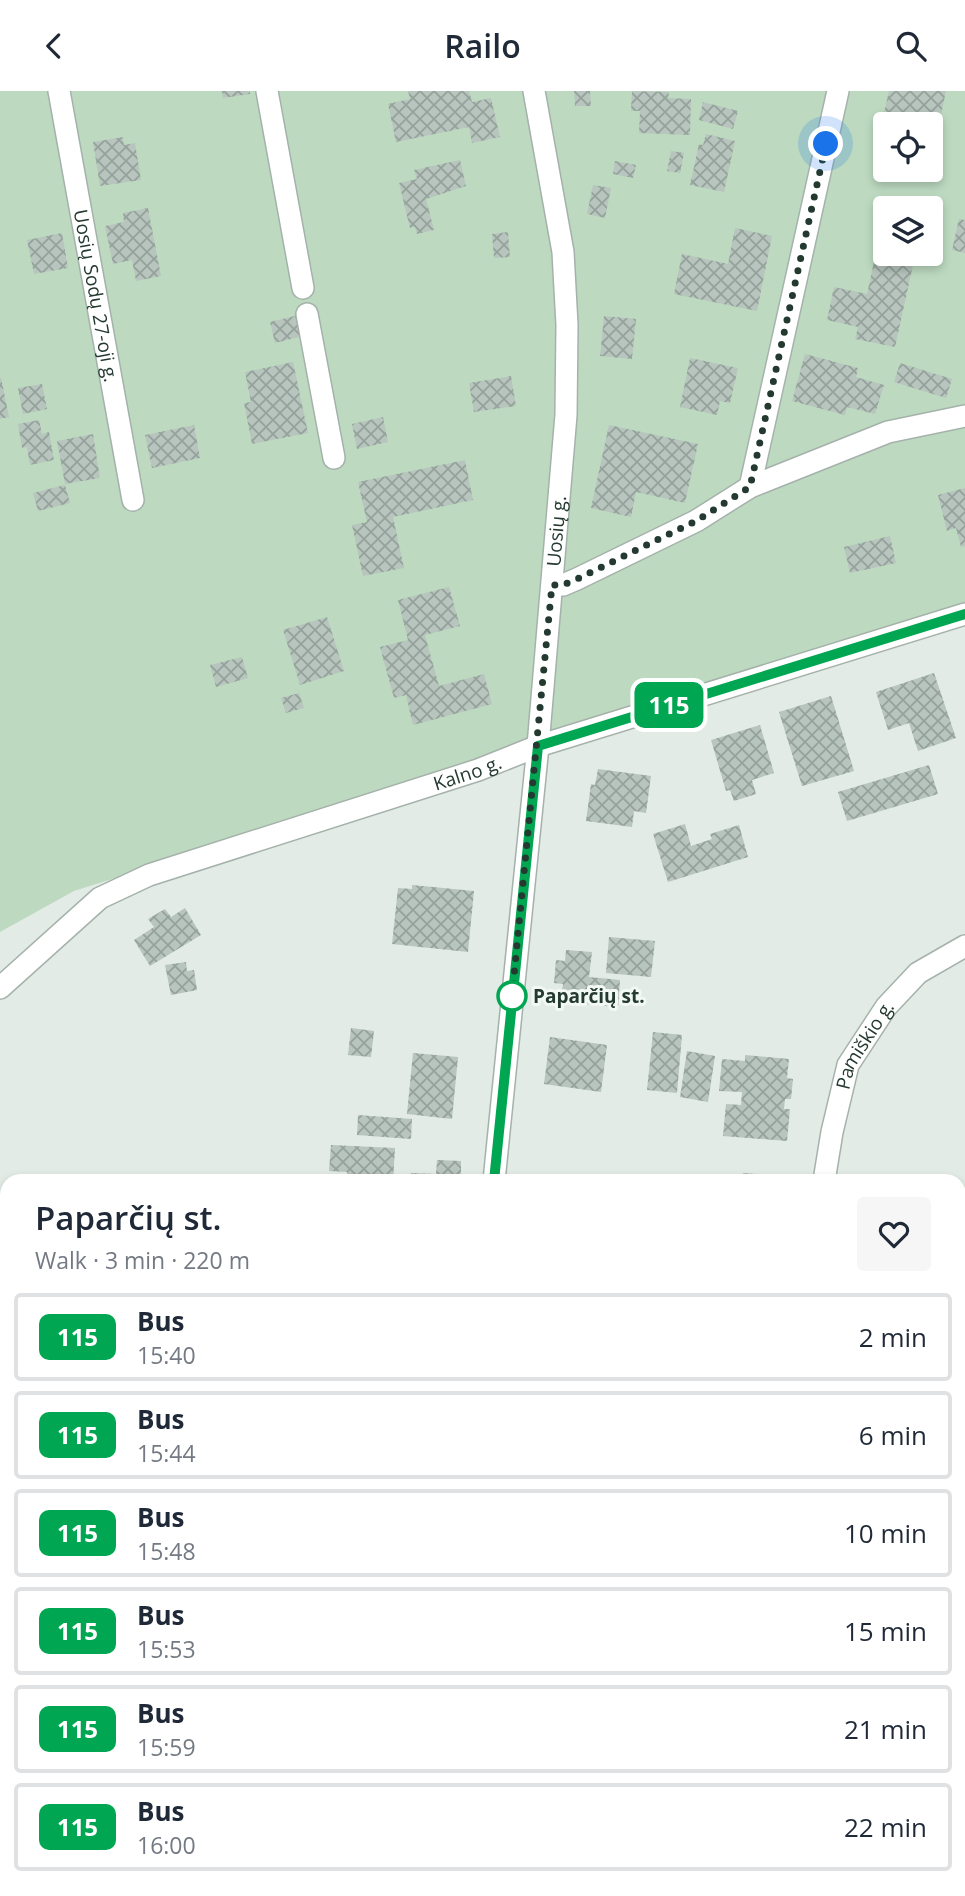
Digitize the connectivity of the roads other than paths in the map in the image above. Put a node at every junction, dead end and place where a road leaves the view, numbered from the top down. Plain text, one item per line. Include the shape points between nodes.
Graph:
1 (59, 91) edge
2 (267, 91) edge
3 (534, 91) edge
4 (838, 91) edge
5 (303, 288) dead end
6 (307, 314) dead end
7 (965, 416) edge
8 (334, 459) dead end
9 (750, 487) junction
10 (133, 500) dead end
11 (552, 585) junction
12 (965, 614) edge
13 (538, 746) junction
14 (965, 946) edge
15 (0, 988) edge
16 (495, 1174) edge
17 (825, 1174) edge

1 - 10 street, Uosių Sodų 27-oji g.
2 - 5 street
3 - 11 street, Uosių g. via 563,252 567,325 566,415
4 - 9 street
6 - 8 street
7 - 9 street via 888,432
9 - 11 street via 696,521 570,582
11 - 13 street, Uosių g.
12 - 13 street, Kalno g.
13 - 15 street, Kalno g. via 465,774 149,875 100,898
13 - 16 street, Uosių g.
14 - 17 street, Pamiškio g. via 918,973 886,1007 848,1065

